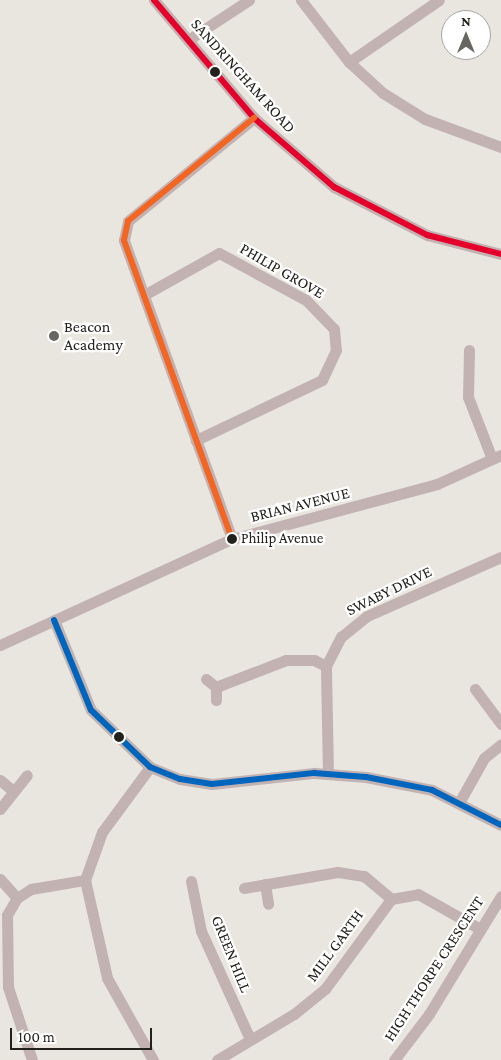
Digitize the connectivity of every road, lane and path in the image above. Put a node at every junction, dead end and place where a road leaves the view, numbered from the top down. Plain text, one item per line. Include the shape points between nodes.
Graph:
1 (154, 0) edge
2 (249, 0) edge
3 (302, 0) edge
4 (439, 0) edge
5 (188, 40) junction
6 (349, 62) junction
7 (254, 118) junction
8 (501, 147) edge
9 (501, 254) edge
10 (144, 295) junction
11 (469, 350) dead end
12 (196, 440) junction
13 (496, 457) edge
14 (232, 539) junction
15 (501, 557) edge
16 (54, 620) junction
17 (0, 645) edge
18 (326, 666) junction
19 (206, 679) dead end
20 (216, 687) junction
21 (475, 689) dead end
22 (216, 700) dead end
23 (501, 724) edge
24 (501, 744) edge
25 (150, 766) junction
26 (328, 774) junction
27 (26, 775) dead end
28 (0, 780) edge
29 (12, 790) junction
30 (460, 801) junction
31 (0, 809) edge
32 (501, 825) edge
33 (0, 879) edge
34 (85, 880) junction
35 (190, 881) dead end
36 (265, 884) junction
37 (244, 888) dead end
38 (501, 896) edge
39 (16, 898) junction
40 (391, 899) junction
41 (268, 904) dead end
42 (480, 929) junction
43 (249, 1037) junction
44 (32, 1060) edge
45 (153, 1060) edge
46 (216, 1060) edge
47 (394, 1060) edge

1 - 5 street, SANDRINGHAM ROAD
2 - 5 street
3 - 6 street
4 - 6 street
5 - 7 street, SANDRINGHAM ROAD
6 - 8 street via 383,93 425,119
7 - 9 street, SANDRINGHAM ROAD via 334,187 380,214 453,244
7 - 10 street via 128,221 124,240
10 - 12 street
10 - 12 street, PHILIP GROVE via 206,256 220,253 306,300 334,329 336,350 322,380 258,415
11 - 13 street via 468,398
12 - 14 street
13 - 14 street, BRIAN AVENUE via 437,484
14 - 16 street, BRIAN AVENUE
15 - 18 street, SWABY DRIVE via 352,625
16 - 17 street, BRIAN AVENUE
16 - 25 street via 91,710
18 - 20 street via 314,660 286,660
18 - 26 street
19 - 20 street
20 - 22 street
21 - 23 street
24 - 30 street via 484,758
25 - 26 street via 180,779 212,784
25 - 34 street via 102,832
26 - 30 street via 404,784
27 - 29 street
28 - 29 street
29 - 31 street
30 - 32 street
33 - 39 street
34 - 39 street via 47,884
34 - 45 street via 107,978
35 - 43 street, GREEN HILL via 201,931
36 - 37 street
36 - 40 street via 351,873 370,880
36 - 41 street
38 - 42 street, HIGH THORPE CRESCENT
39 - 44 street via 5,934 8,987
40 - 42 street via 418,894
40 - 43 street, MILL GARTH via 325,989 294,1014
42 - 47 street, HIGH THORPE CRESCENT
43 - 46 street, MILL GARTH

